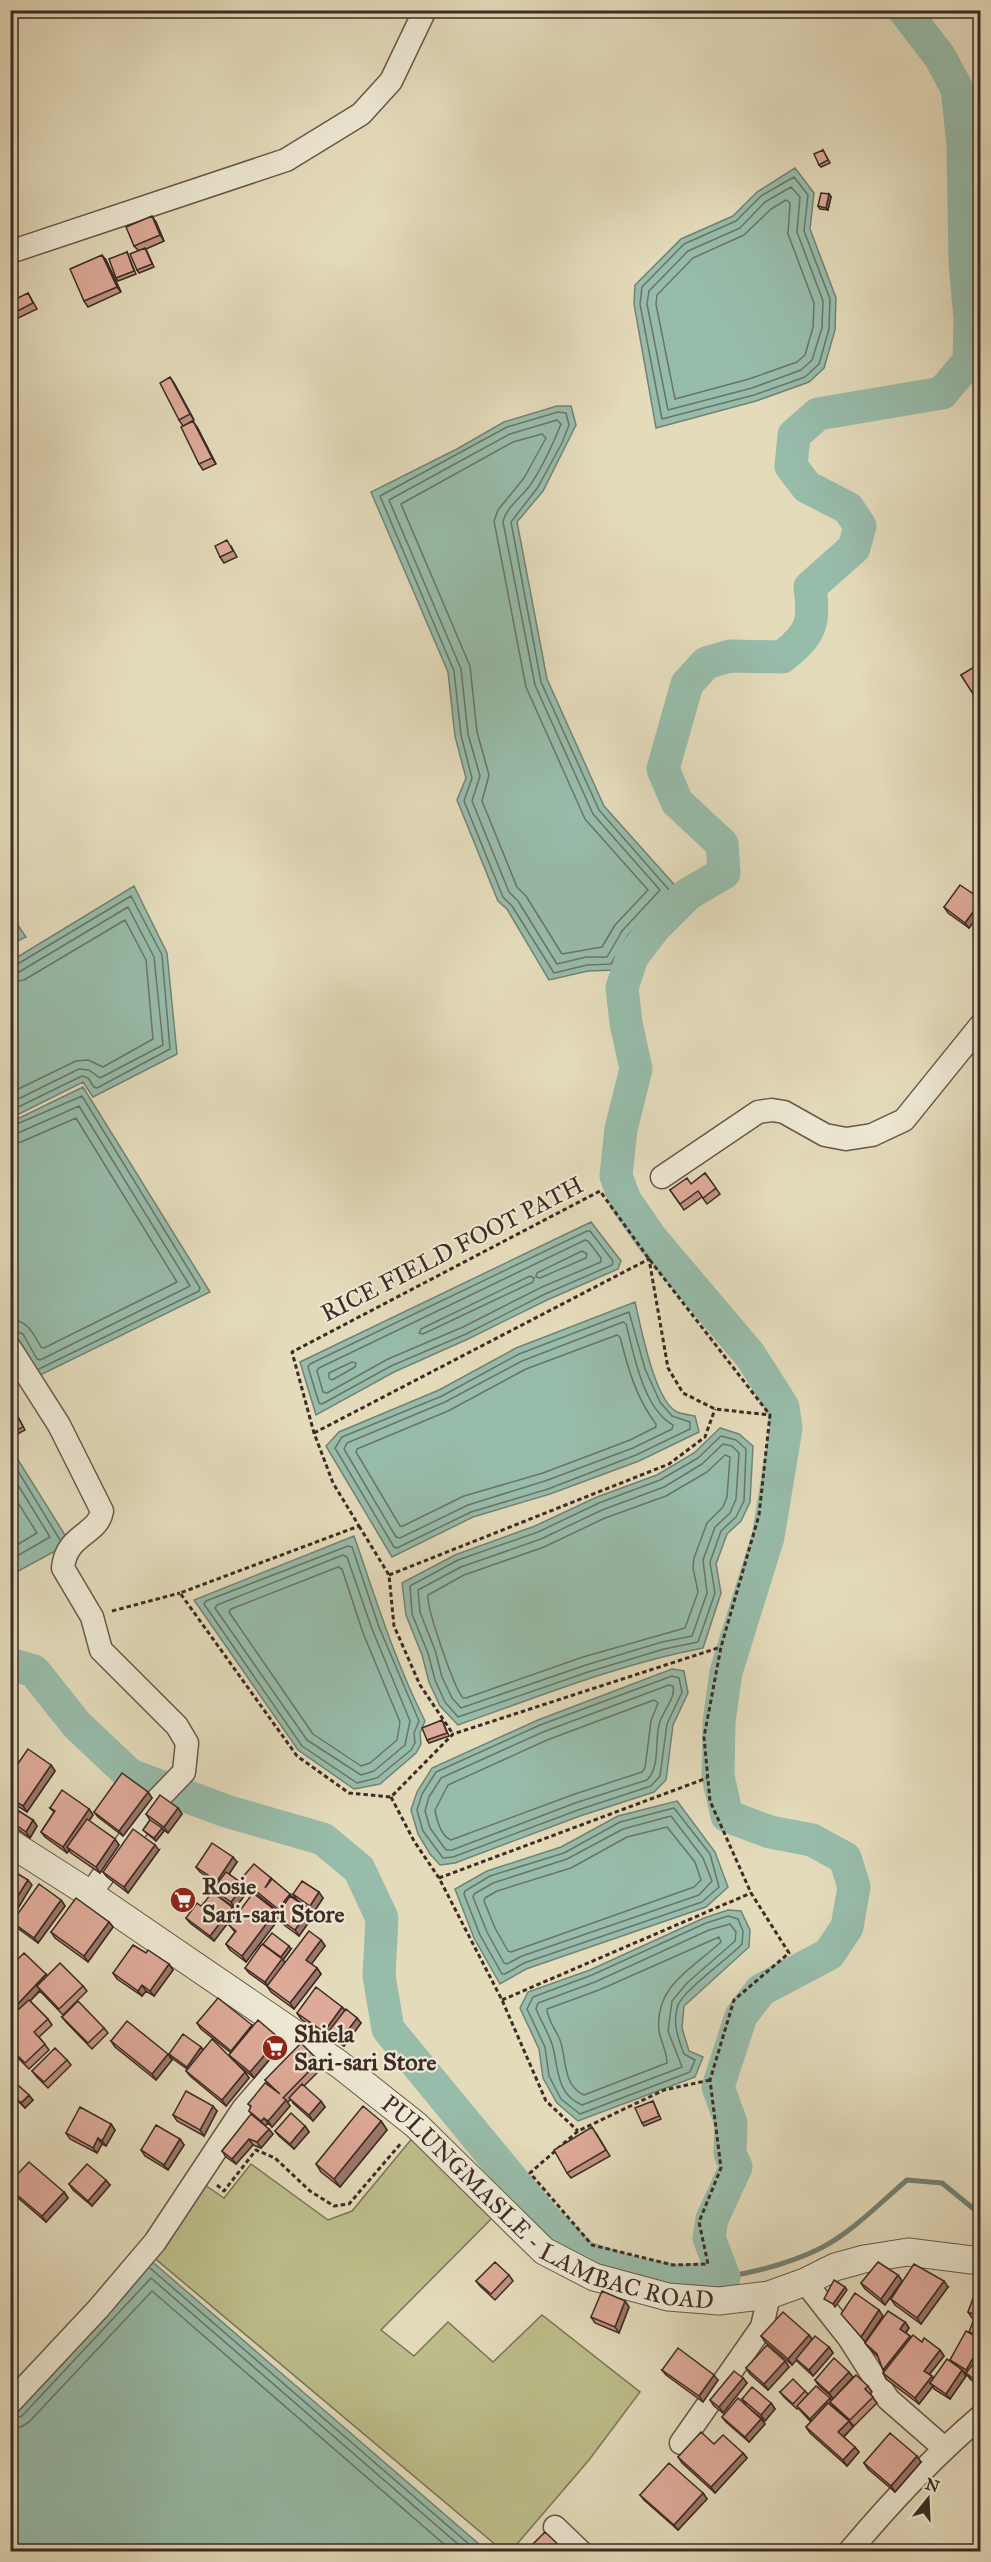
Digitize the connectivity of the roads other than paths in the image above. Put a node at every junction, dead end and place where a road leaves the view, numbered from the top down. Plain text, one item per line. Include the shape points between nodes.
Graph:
1 (425, 10) edge
2 (10, 252) edge
3 (981, 1026) edge
4 (662, 1177) dead end
5 (10, 1348) edge
6 (10, 1843) edge
7 (90, 1894) junction
8 (303, 2039) junction
9 (981, 2261) edge
10 (805, 2282) junction
11 (769, 2295) junction
12 (10, 2403) edge
13 (981, 2417) edge
14 (681, 2443) dead end
15 (944, 2448) junction
16 (555, 2527) dead end
17 (581, 2552) edge
18 (849, 2552) edge

1 - 2 street via 391,81 361,114 286,160
3 - 4 street via 904,1120 872,1135 846,1139 825,1135 784,1112 758,1112
5 - 7 street via 59,1425 102,1511 98,1522 68,1548 63,1568 92,1617 101,1650 142,1688 187,1743 184,1772 158,1799
6 - 7 street, PULUNGMASLE - LAMBAC ROAD
7 - 8 street, PULUNGMASLE - LAMBAC ROAD
8 - 11 street, PULUNGMASLE - LAMBAC ROAD via 416,2125 544,2251 594,2277 668,2297 719,2301
8 - 12 street via 243,2109 155,2242
9 - 10 street, PULUNGMASLE - LAMBAC ROAD via 908,2252 845,2264
10 - 11 street, PULUNGMASLE - LAMBAC ROAD
10 - 15 street via 849,2338 888,2398
11 - 14 street via 762,2327
13 - 15 street
15 - 18 street
16 - 17 street

